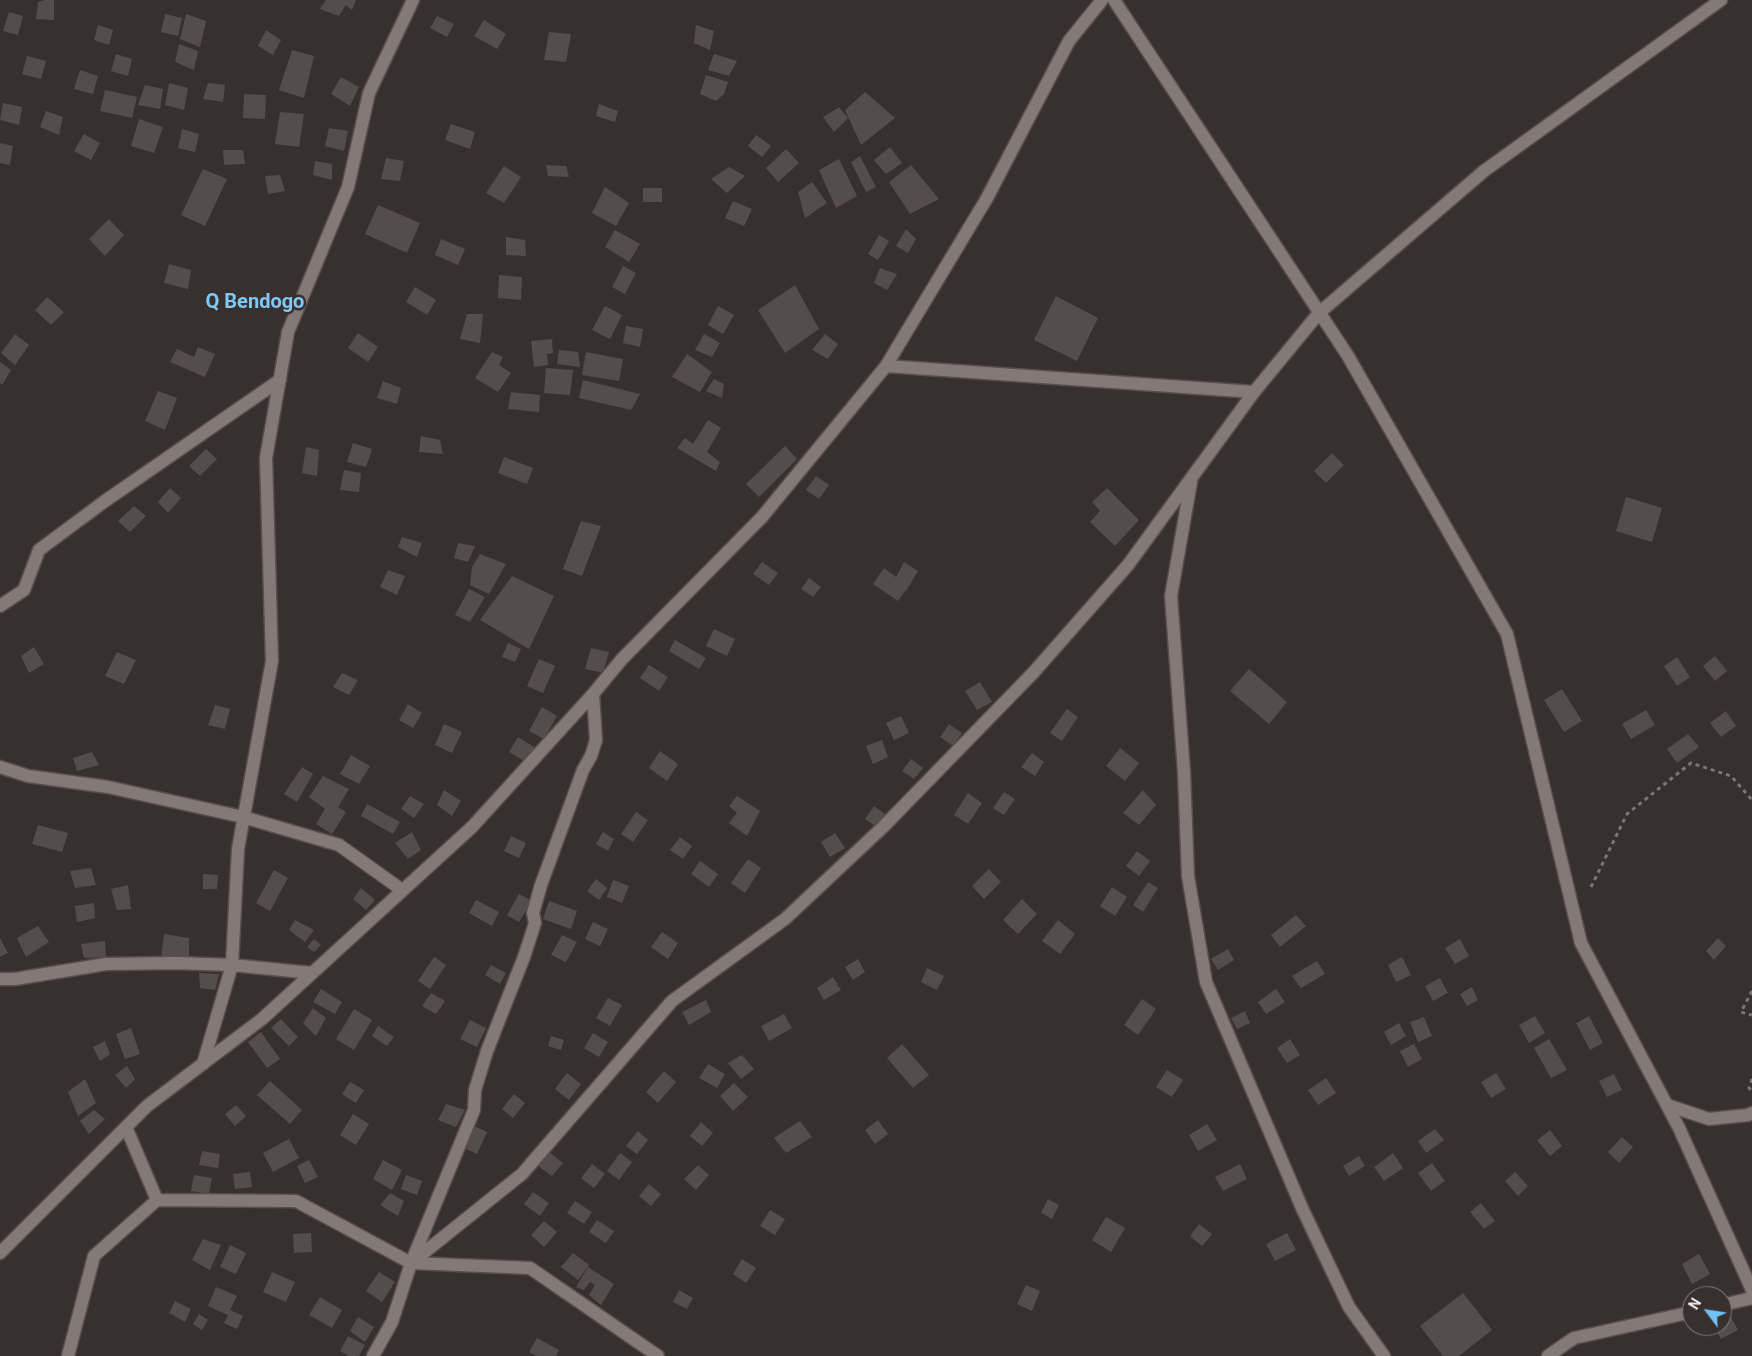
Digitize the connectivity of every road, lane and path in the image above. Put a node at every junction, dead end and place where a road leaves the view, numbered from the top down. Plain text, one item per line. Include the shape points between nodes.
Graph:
1 (412, 0) edge
2 (1102, 0) edge
3 (1114, 0) edge
4 (1721, 0) edge
5 (1319, 313) junction
6 (886, 366) junction
7 (280, 380) junction
8 (1254, 392) junction
9 (1192, 477) junction
10 (0, 606) edge
11 (593, 694) junction
12 (0, 767) edge
13 (1752, 800) edge
14 (243, 817) junction
15 (402, 890) junction
16 (1590, 894) dead end
17 (232, 964) junction
18 (312, 973) junction
19 (0, 979) edge
20 (1752, 991) edge
21 (1752, 1015) edge
22 (203, 1064) junction
23 (1752, 1079) edge
24 (1749, 1088) dead end
25 (1667, 1104) junction
26 (1752, 1113) edge
27 (126, 1128) junction
28 (157, 1200) junction
29 (0, 1253) edge
30 (410, 1263) junction
31 (1752, 1290) edge
32 (1752, 1298) edge
33 (1732, 1303) edge
34 (1682, 1314) edge
35 (68, 1356) edge
36 (372, 1356) edge
37 (658, 1356) edge
38 (1384, 1356) edge
39 (1548, 1356) edge

1 - 7 street via 369,93 348,187 288,332
2 - 6 street via 1069,41 987,198
3 - 5 street
4 - 5 street via 1484,171
5 - 8 street
5 - 25 street via 1348,356 1506,634 1581,942
6 - 8 street
6 - 11 street via 762,517 622,658
7 - 10 street via 39,550 24,590
7 - 14 street via 266,458 272,661
8 - 9 street
9 - 30 street via 1128,565 1046,658 883,827 785,919 672,1001 522,1174
9 - 38 street via 1171,596 1188,876 1206,982 1349,1307
11 - 15 street via 472,827
11 - 30 street via 596,740 591,756 541,885 534,913 535,923 484,1059 475,1090 474,1110
12 - 14 street via 28,776 108,787
13 - 16 path via 1731,776 1691,763 1627,814 1591,884
14 - 15 street via 339,845
14 - 17 street via 238,849
15 - 18 street
17 - 18 street
17 - 19 street via 106,964
17 - 22 street
18 - 22 street via 262,1019
20 - 21 path via 1741,1012
22 - 27 street via 147,1106
23 - 24 path
25 - 26 street via 1709,1119
25 - 31 street
27 - 28 street
27 - 29 street
28 - 30 street via 296,1201
28 - 35 street via 94,1256
30 - 36 street via 392,1322
30 - 37 street via 530,1268
32 - 33 street
34 - 39 street via 1574,1338

